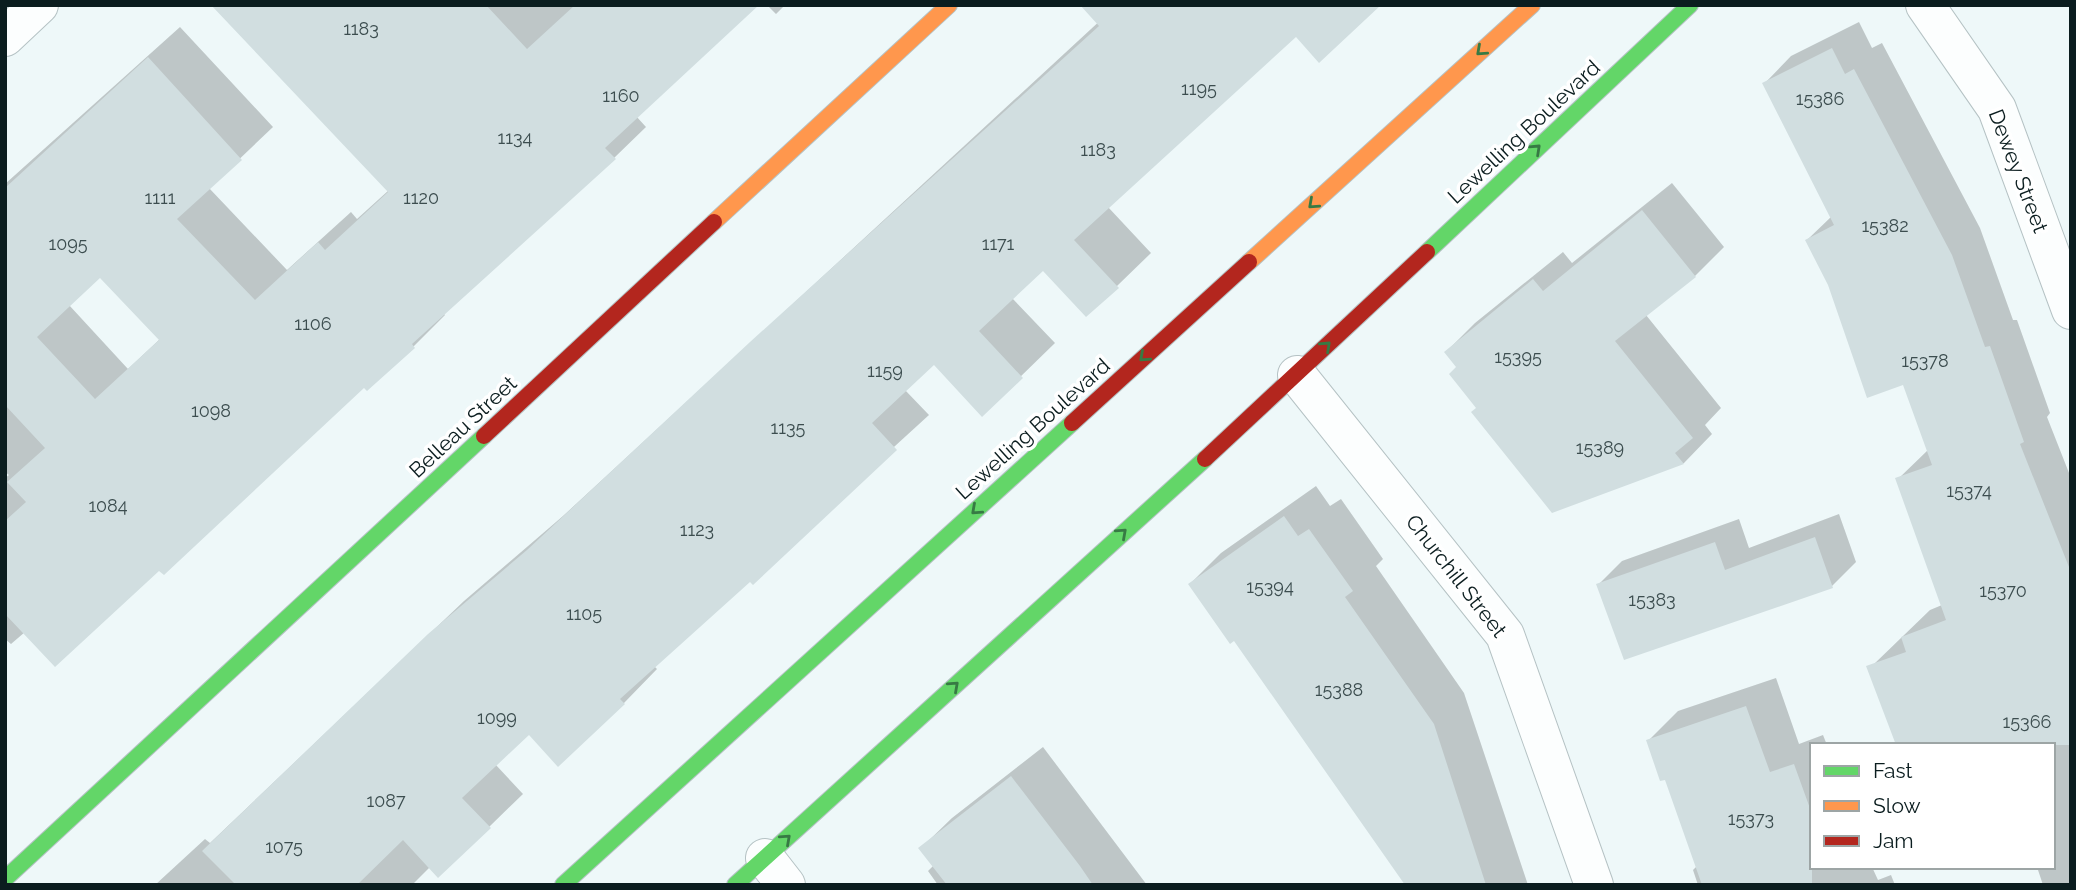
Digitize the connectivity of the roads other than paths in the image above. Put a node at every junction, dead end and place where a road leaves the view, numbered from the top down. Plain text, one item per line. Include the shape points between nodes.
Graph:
1 (39, 5) edge
2 (949, 5) edge
3 (1532, 5) edge
4 (1690, 5) edge
5 (1925, 5) edge
6 (5, 37) edge
7 (2071, 310) edge
8 (1297, 375) junction
9 (775, 872) edge
10 (5, 879) edge
11 (563, 885) edge
12 (735, 885) edge
13 (1594, 885) edge

1 - 6 street
2 - 10 main road, Belleau Street
3 -> 11 main road, Lewelling Boulevard
8 -> 4 main road, Lewelling Boulevard
5 - 7 street, Dewey Street via 1997,109
9 -> 8 main road, Lewelling Boulevard
8 - 13 street, Churchill Street via 1505,635
9 - 12 main road, Lewelling Boulevard

